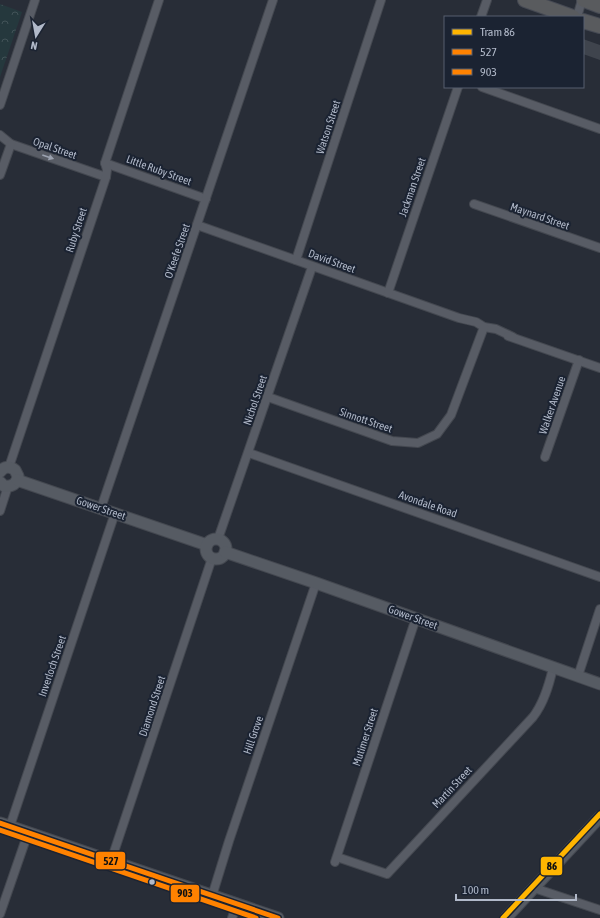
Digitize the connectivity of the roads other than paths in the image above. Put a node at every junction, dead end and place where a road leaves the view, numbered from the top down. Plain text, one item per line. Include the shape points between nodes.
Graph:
1 (35, 0) edge
2 (159, 0) edge
3 (273, 0) edge
4 (381, 0) edge
5 (487, 0) edge
6 (525, 0) edge
7 (583, 0) edge
8 (600, 6) edge
9 (481, 16) edge
10 (570, 16) edge
11 (577, 16) edge
12 (584, 20) edge
13 (600, 26) edge
14 (458, 88) edge
15 (485, 88) edge
16 (0, 106) edge
17 (600, 129) edge
18 (0, 135) edge
19 (11, 144) junction
20 (105, 162) junction
21 (0, 175) edge
22 (106, 177) junction
23 (206, 199) junction
24 (474, 204) dead end
25 (197, 225) junction
26 (600, 248) edge
27 (296, 260) junction
28 (312, 267) junction
29 (388, 293) junction
30 (484, 329) junction
31 (579, 360) junction
32 (600, 368) edge
33 (268, 397) junction
34 (249, 453) junction
35 (545, 457) dead end
36 (5, 469) edge
37 (9, 483) edge
38 (101, 508) junction
39 (0, 511) edge
40 (115, 513) junction
41 (218, 539) junction
42 (206, 545) junction
43 (225, 552) junction
44 (212, 558) junction
45 (600, 577) edge
46 (316, 583) junction
47 (600, 609) edge
48 (416, 618) junction
49 (553, 668) junction
50 (578, 676) junction
51 (600, 684) edge
52 (600, 817) edge
53 (5, 824) edge
54 (28, 832) junction
55 (336, 859) joint
56 (112, 861) junction
57 (534, 888) junction
58 (212, 896) junction
59 (236, 904) junction
60 (600, 910) edge
61 (0, 914) edge
62 (232, 918) edge
63 (278, 918) edge
64 (506, 918) edge

1 - 16 street
2 - 20 street, Ruby Street
3 - 23 street, O'Keefe Street
4 - 27 street, Watson Street
5 - 9 street
6 - 10 highway
7 - 8 highway
7 - 11 street
12 - 13 highway
14 - 29 street, Jackman Street
15 - 17 street
18 - 19 street, Opal Street
19 - 21 street
19 -> 22 street, Opal Street
20 - 22 street, Ruby Street
20 - 23 street, Little Ruby Street
22 - 36 street, Ruby Street
23 - 25 street, O'Keefe Street
24 - 26 street, Maynard Street
25 - 27 street, David Street
25 - 38 street, O'Keefe Street
27 - 28 street, David Street
28 - 29 street, David Street
28 - 33 street, Nichol Street
29 - 30 street, David Street via 476,322
30 - 31 street, David Street via 496,329
30 - 33 street, Sinnott Street via 451,415 437,434 418,443 392,441
31 - 32 street, David Street
31 - 35 street, Walker Avenue
33 - 34 street, Nichol Street
34 - 41 street, Nichol Street
34 - 45 street, Avondale Road
36 - 37 street via 13,468 17,473
37 - 38 street, Gower Street
37 - 39 street
38 - 40 street, Gower Street
40 - 42 street, Gower Street
40 - 53 street, Inverloch Street
41 - 42 street via 211,540
41 - 43 street via 225,545
42 - 44 street via 206,552
43 - 44 street via 220,558
43 - 46 street, Gower Street
44 - 56 street, Diamond Street
46 - 48 street, Gower Street
46 - 58 street, Hill Grove
47 - 50 street
48 - 49 street, Gower Street
48 - 55 street, Mutimer Street
49 - 50 street, Gower Street
49 - 55 street, Martin Street via 542,701 533,717 387,874
50 - 51 street, Gower Street
52 - 57 street
53 - 54 street
54 - 56 street
54 - 61 street
56 - 58 street
57 - 60 street
57 - 64 street
58 - 59 street
59 - 62 street
59 - 63 street

